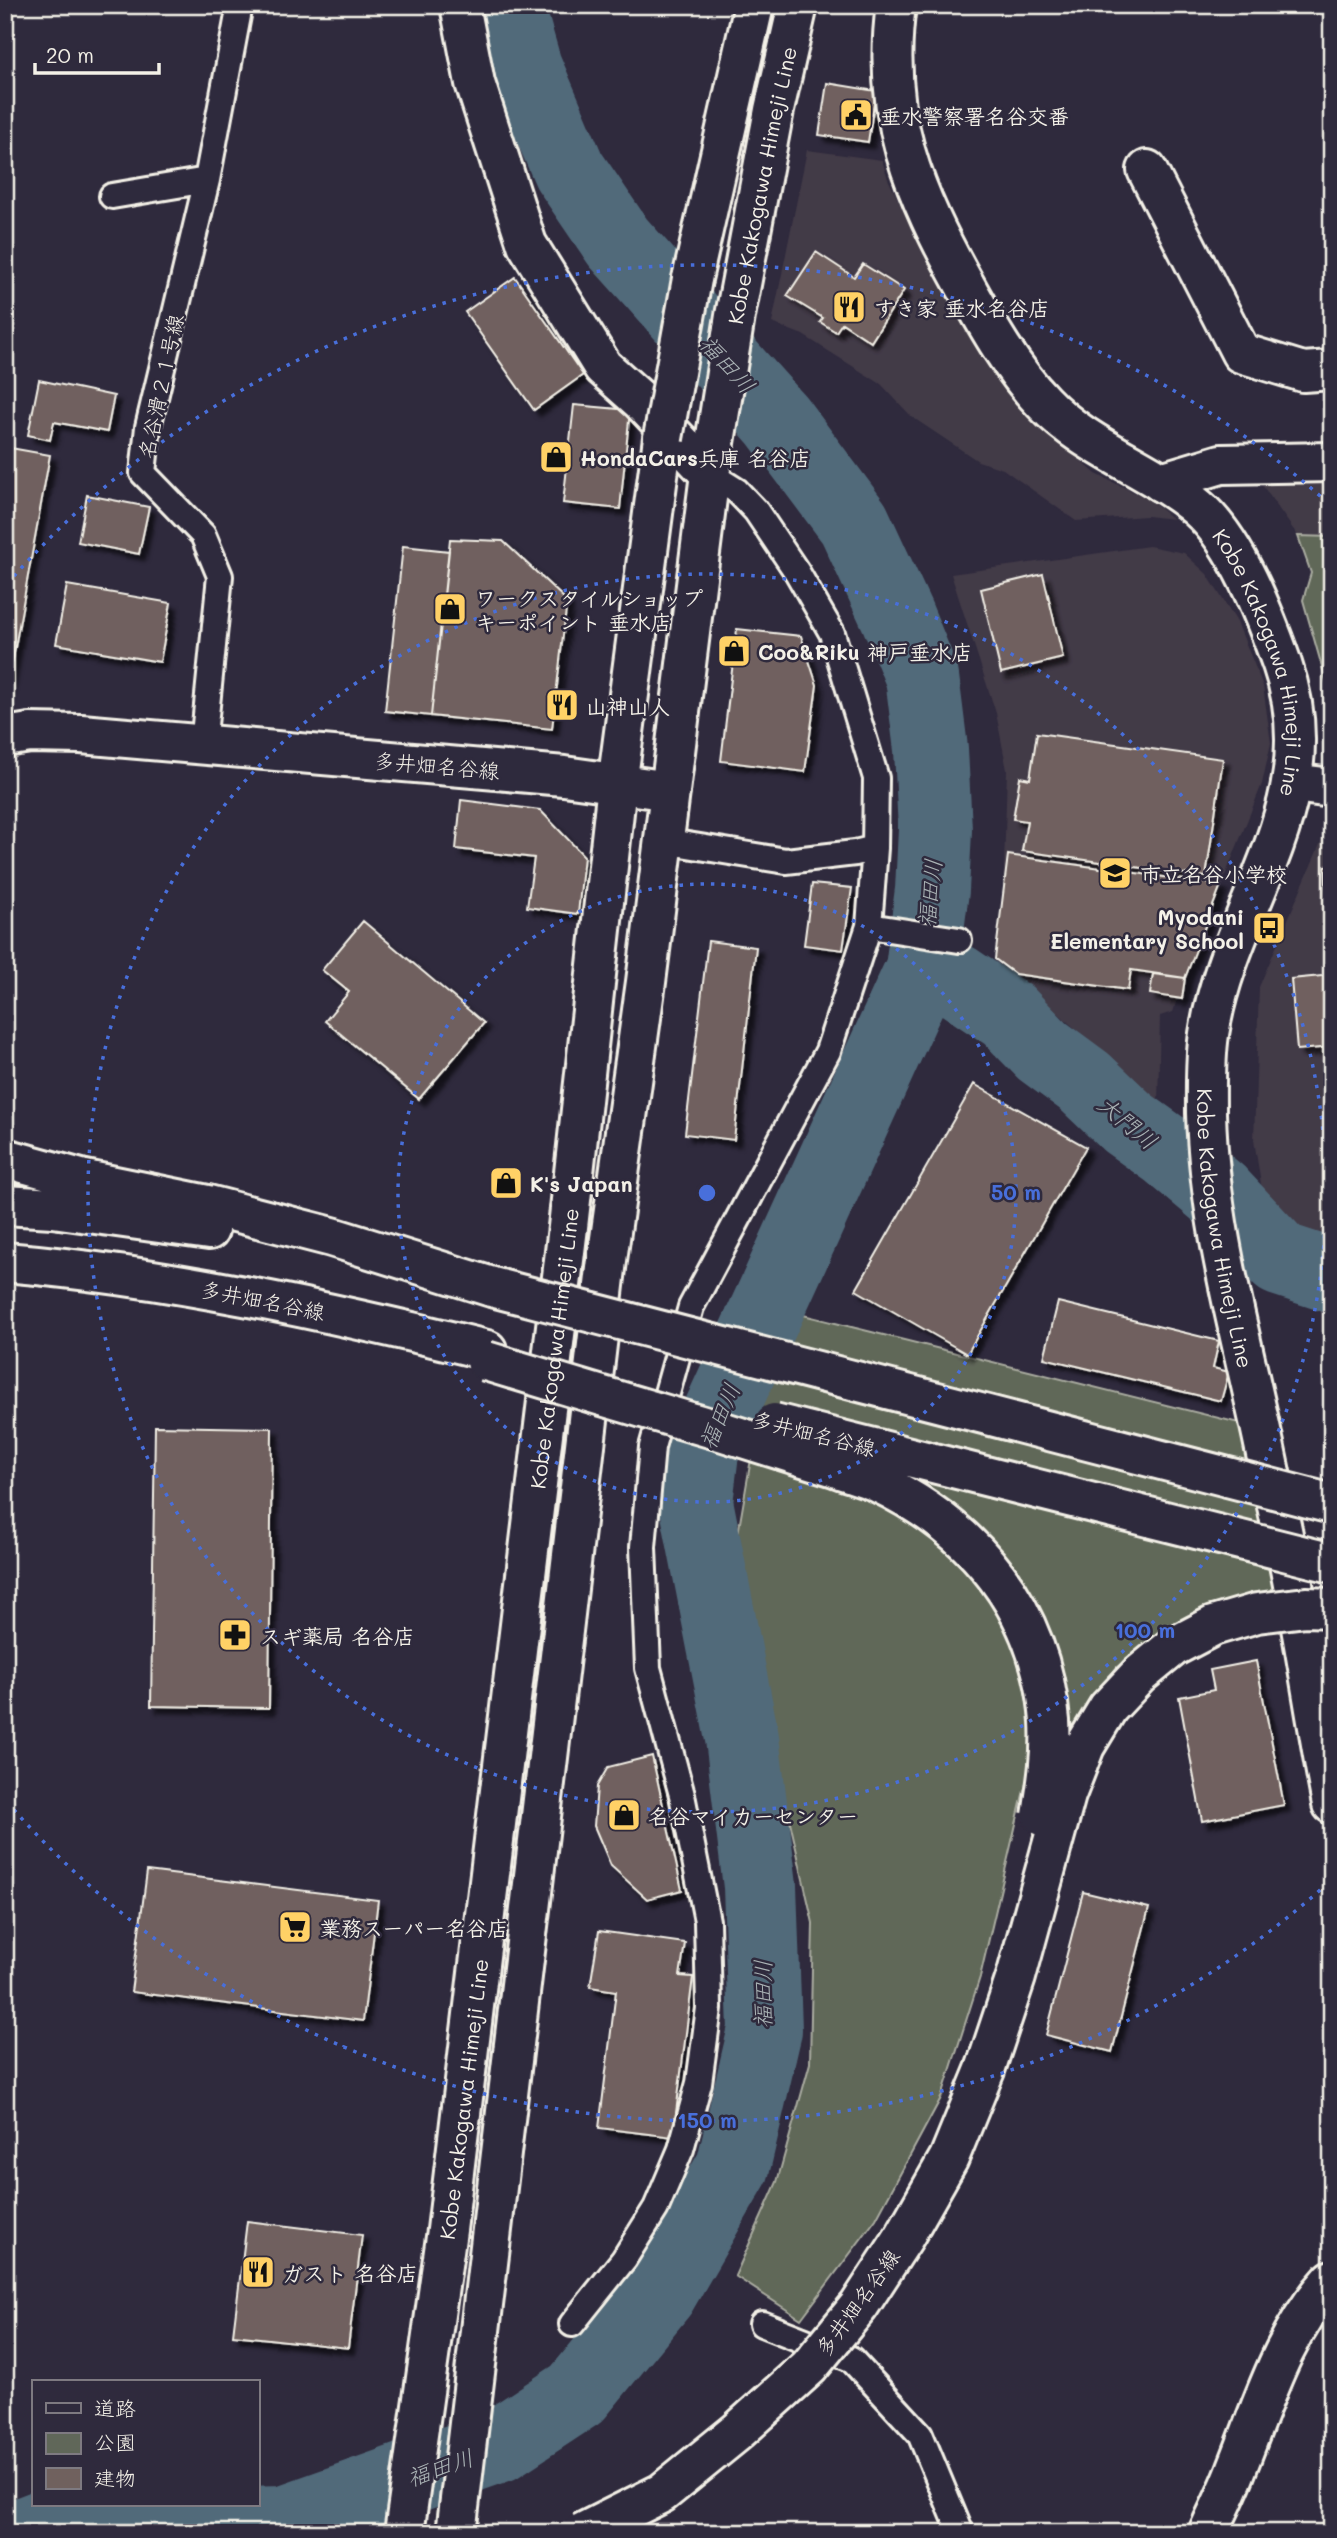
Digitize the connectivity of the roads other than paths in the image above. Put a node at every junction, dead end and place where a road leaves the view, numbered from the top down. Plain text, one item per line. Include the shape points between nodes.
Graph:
1 (240, 5) edge
2 (460, 5) edge
3 (754, 5) edge
4 (798, 5) edge
5 (896, 5) edge
6 (1147, 170) dead end
7 (207, 180) junction
8 (113, 196) dead end
9 (1332, 370) edge
10 (1332, 462) edge
11 (710, 474) junction
12 (1161, 482) junction
13 (5, 737) edge
14 (203, 745) junction
15 (5, 763) edge
16 (1293, 783) junction
17 (617, 785) junction
18 (1332, 788) edge
19 (670, 791) junction
20 (663, 841) junction
21 (875, 848) junction
22 (869, 926) junction
23 (959, 940) dead end
24 (5, 1158) edge
25 (5, 1205) edge
26 (5, 1262) edge
27 (492, 1287) junction
28 (486, 1355) junction
29 (1332, 1504) edge
30 (1332, 1563) edge
31 (1332, 1608) edge
32 (1332, 1804) edge
33 (1016, 1976) junction
34 (1332, 2280) edge
35 (762, 2324) dead end
36 (572, 2325) dead end
37 (404, 2533) edge
38 (456, 2533) edge
39 (582, 2533) edge
40 (961, 2533) edge
41 (1208, 2533) edge

1 - 7 lane, 名谷滑２１号線
2 - 11 street via 475,83 527,244 603,367
3 - 17 street, Kobe Kakogawa Himeji Line, bridge via 692,279 663,438
4 - 11 street, Kobe Kakogawa Himeji Line via 735,316
5 - 12 street, Kobe Kakogawa Himeji Line via 892,64 902,143 923,205 973,301 1043,402 1084,437
6 - 9 street via 1241,353 1303,372
7 - 8 lane
7 - 14 lane, 名谷滑２１号線 via 148,426 143,473 203,535 220,576
10 - 12 street via 1221,464
11 - 19 street, Kobe Kakogawa Himeji Line
11 - 21 lane via 737,491 756,511 832,633 876,778
12 - 16 street, Kobe Kakogawa Himeji Line via 1212,522 1259,604 1293,704
13 - 14 street via 81,734
14 - 15 street via 58,748
14 - 17 street, 多井畑名谷線 via 564,776
16 - 18 street
16 - 32 street, Kobe Kakogawa Himeji Line via 1281,830 1217,990 1208,1041 1206,1098 1217,1236 1295,1592
17 - 19 street, 多井畑名谷線
17 - 37 street, Kobe Kakogawa Himeji Line via 447,2230
19 - 20 street, Kobe Kakogawa Himeji Line
20 - 21 lane via 786,861
20 - 38 street, Kobe Kakogawa Himeji Line via 607,1260
21 - 22 lane
22 - 23 lane
22 - 36 lane via 828,1051 691,1307 652,1447 642,1546 648,1668 682,1795 707,1921 709,2008 699,2083 681,2149 656,2208 624,2259
24 - 27 street via 332,1237
25 - 27 street via 239,1235
26 - 28 street, 多井畑名谷線 via 281,1302 385,1325
27 - 29 street, bridge
28 - 30 street, 多井畑名谷線, bridge
28 - 33 street, bridge via 874,1481 926,1509 975,1550 1004,1585 1028,1626 1043,1672 1050,1722 1049,1774
31 - 33 street, bridge via 1257,1613 1213,1626 1173,1647 1108,1708 1085,1746 1066,1795
33 - 39 street, 多井畑名谷線, bridge via 949,2158 859,2306 809,2367 737,2432 662,2493
34 - 41 street via 1301,2321 1270,2380
35 - 40 lane via 851,2360 920,2434

